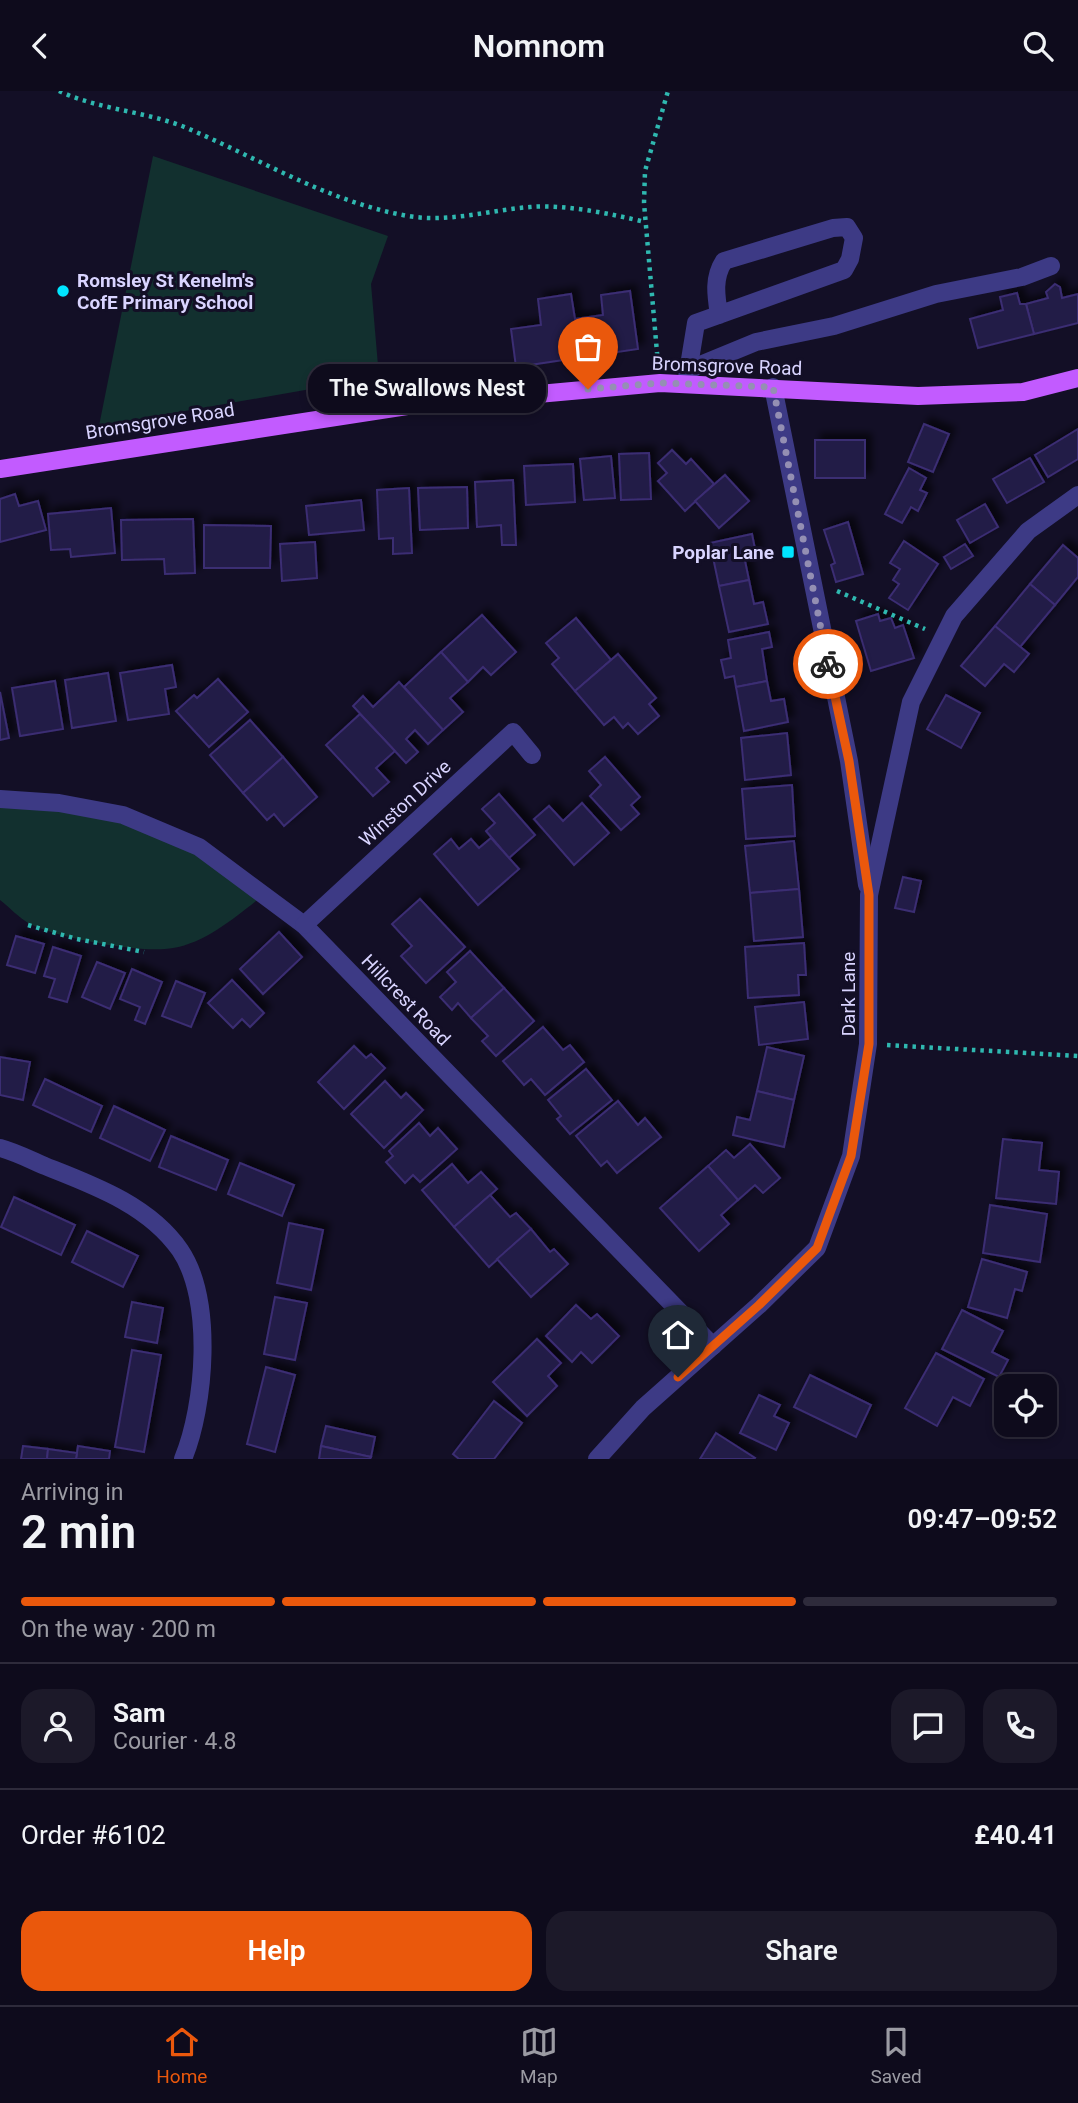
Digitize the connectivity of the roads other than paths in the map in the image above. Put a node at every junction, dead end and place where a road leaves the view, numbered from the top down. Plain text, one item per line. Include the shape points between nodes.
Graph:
1 (1051, 266) dead end
2 (719, 315) junction
3 (687, 377) junction
4 (1078, 378) edge
5 (773, 387) junction
6 (0, 469) edge
7 (1078, 495) edge
8 (532, 755) dead end
9 (0, 799) edge
10 (869, 895) junction
11 (304, 925) junction
12 (0, 1149) edge
13 (713, 1346) junction
14 (183, 1459) edge
15 (597, 1459) edge

1 - 3 street via 1022,277 925,297 834,326 756,342
2 - 2 street via 844,270 854,237 847,227 832,228 724,261 716,288
2 - 3 street via 696,323
3 - 5 main road, Bromsgrove Road
3 - 6 main road, Bromsgrove Road via 407,406
4 - 5 main road, Bromsgrove Road via 1023,392 918,396
5 - 10 street via 849,761
7 - 10 street, Dark Lane via 1028,531 941,636 911,702
8 - 11 street, Winston Drive via 513,732
9 - 11 street, Hillcrest Road via 59,803 123,815 199,847
10 - 13 street, Dark Lane via 869,1044 851,1156 817,1248
11 - 13 street, Hillcrest Road
12 - 14 street via 104,1189 151,1220 180,1251 196,1288 202,1331 199,1392 191,1441
13 - 15 street, Dark Lane via 643,1408

